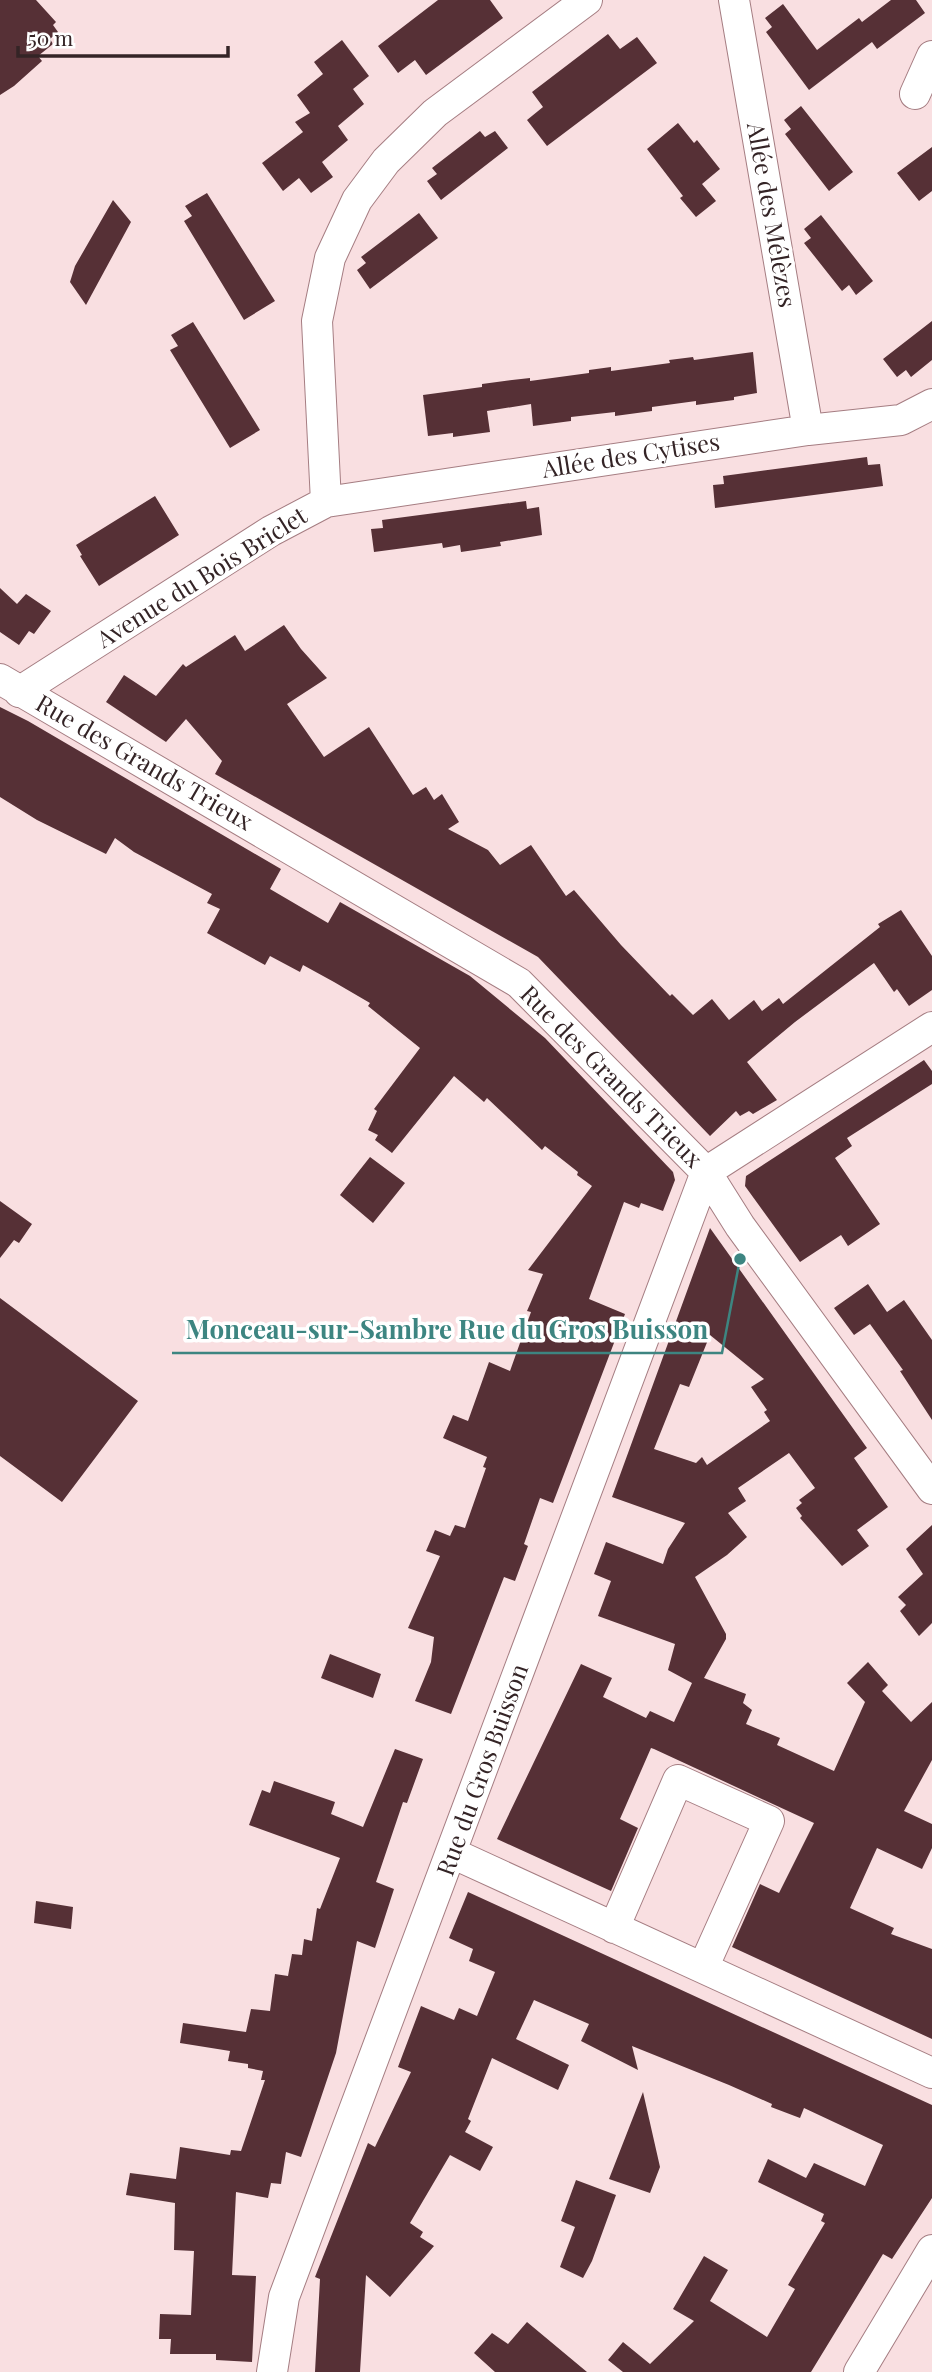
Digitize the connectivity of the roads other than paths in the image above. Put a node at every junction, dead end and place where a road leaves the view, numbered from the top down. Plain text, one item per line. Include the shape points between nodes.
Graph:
1 (587, 0) edge
2 (734, 0) edge
3 (932, 56) edge
4 (915, 94) dead end
5 (932, 404) edge
6 (808, 430) junction
7 (326, 502) junction
8 (10, 686) edge
9 (932, 1027) edge
10 (706, 1172) junction
11 (932, 1489) edge
12 (452, 1853) junction
13 (614, 1927) junction
14 (702, 1968) junction
15 (932, 2073) edge
16 (932, 2250) edge
17 (272, 2372) edge
18 (859, 2372) edge

1 - 7 street, Avenue du Bois Briclet via 435,113 386,161 357,200 330,258 317,321
2 - 6 street, Allée des Mélèzes
3 - 4 street
5 - 6 street, Allée des Cytises via 901,420
6 - 7 street, Allée des Cytises
7 - 8 street, Avenue du Bois Briclet
8 - 10 street, Rue des Grands Trieux via 519,983
9 - 10 street
10 - 11 street, Rue des Grands Trieux
10 - 12 street, Rue du Gros Buisson
12 - 13 street
12 - 17 street, Rue du Gros Buisson via 284,2297
13 - 14 street
13 - 14 street via 678,1780 769,1821
14 - 15 street
16 - 18 street

